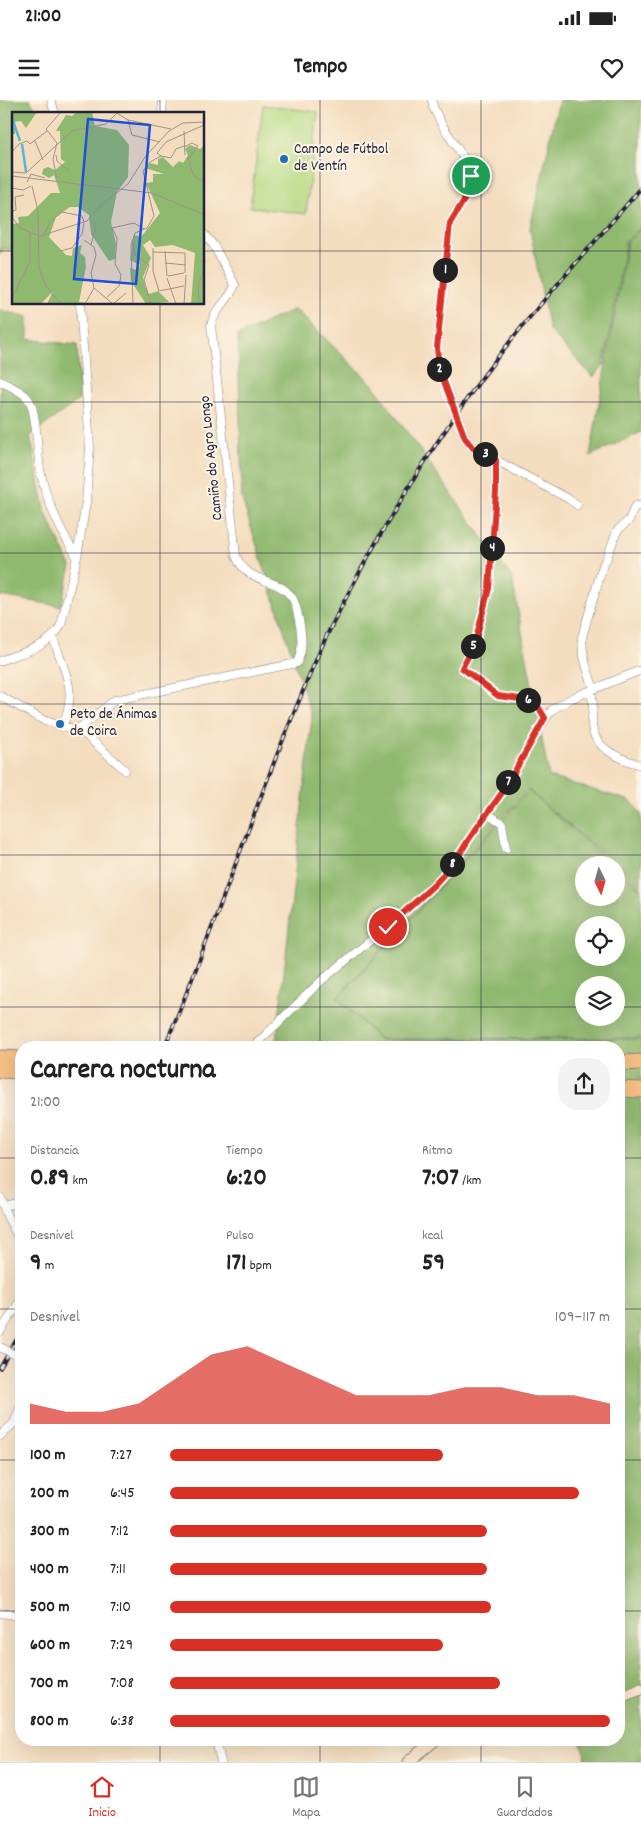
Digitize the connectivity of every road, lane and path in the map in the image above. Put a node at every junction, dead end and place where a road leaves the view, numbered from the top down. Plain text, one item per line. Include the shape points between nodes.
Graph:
1 (432, 100) edge
2 (205, 235) edge
3 (80, 305) edge
4 (0, 381) edge
5 (496, 460) junction
6 (577, 505) dead end
7 (641, 506) edge
8 (77, 557) junction
9 (53, 637) junction
10 (0, 660) edge
11 (641, 670) edge
12 (592, 690) junction
13 (0, 696) edge
14 (545, 718) junction
15 (62, 726) junction
16 (79, 729) junction
17 (641, 765) edge
18 (125, 770) dead end
19 (487, 813) junction
20 (506, 848) dead end
21 (259, 1041) edge
22 (0, 1058) edge
23 (15, 1059) edge
24 (641, 1062) edge
25 (625, 1063) edge
26 (0, 1070) edge
27 (625, 1070) edge
28 (641, 1070) edge
29 (15, 1071) edge
30 (625, 1082) edge
31 (641, 1082) edge
32 (625, 1089) edge
33 (641, 1090) edge
34 (0, 1197) edge
35 (15, 1203) edge
36 (4, 1206) junction
37 (15, 1230) edge
38 (15, 1309) edge
39 (0, 1332) edge
40 (0, 1347) edge
41 (15, 1355) edge
42 (15, 1420) edge
43 (0, 1436) edge
44 (0, 1613) edge
45 (15, 1615) edge
46 (641, 1689) edge
47 (625, 1696) edge
48 (217, 1746) edge
49 (428, 1746) edge
50 (221, 1762) edge
51 (408, 1762) edge

1 - 5 street, bridge via 442,125 465,160 471,176 469,192 450,223 437,348 439,368 465,438 473,448
2 - 16 street, Camiño do Agro Longo via 235,285 214,314 211,325 236,556 248,573 283,588 293,600 302,644 297,663 115,700
3 - 8 street via 90,447
4 - 8 street via 29,400 48,500 63,535
5 - 6 street
5 - 14 street via 489,588 475,643 462,668 498,696 535,701
7 - 12 street via 635,506 629,520 617,532 603,565 582,637
8 - 9 street via 61,625
9 - 10 street via 45,644
9 - 15 street via 71,692
11 - 12 street
12 - 14 street via 559,705
12 - 17 street via 592,728 596,738 618,758
13 - 15 street via 45,721
14 - 19 street via 504,790
15 - 16 street
16 - 18 street
19 - 20 street via 502,823
19 - 21 street via 456,860 435,884 412,907 321,981
22 - 23 highway
24 - 25 highway
26 - 29 highway
27 - 28 highway
30 - 31 highway
32 - 33 highway
34 - 36 street
35 - 36 street
36 - 37 street
38 - 39 street
40 - 41 street, bridge
42 - 43 street
44 - 45 street
46 - 47 street
48 - 50 street
49 - 51 street

